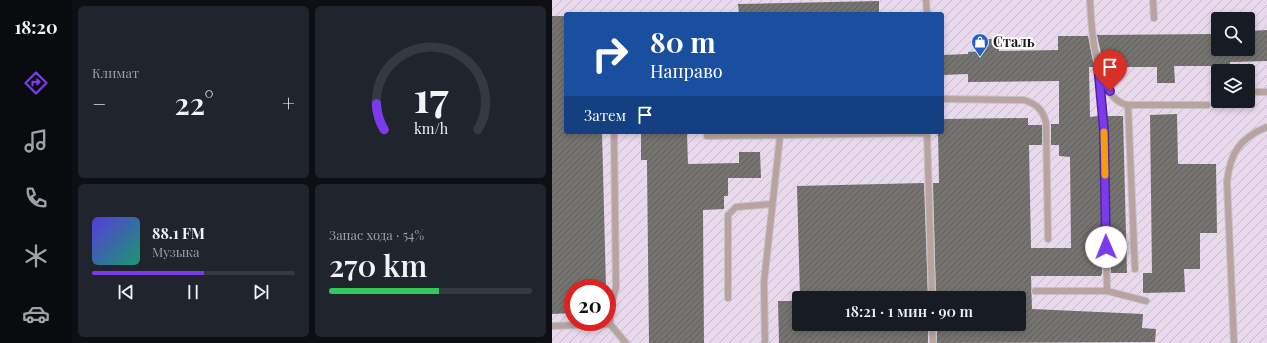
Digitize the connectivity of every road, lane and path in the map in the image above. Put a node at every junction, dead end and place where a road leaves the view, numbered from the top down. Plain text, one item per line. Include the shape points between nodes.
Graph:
1 (926, 0) edge
2 (1090, 0) edge
3 (1153, 0) edge
4 (927, 12) edge
5 (1154, 18) dead end
6 (1098, 65) junction
7 (1257, 92) dead end
8 (1267, 92) edge
9 (944, 99) edge
10 (1128, 105) junction
11 (1207, 105) dead end
12 (1267, 127) edge
13 (614, 134) edge
14 (878, 134) edge
15 (927, 134) edge
16 (707, 136) dead end
17 (780, 136) junction
18 (772, 204) junction
19 (1048, 239) dead end
20 (1135, 269) dead end
21 (616, 279) edge
22 (932, 291) edge
23 (1035, 291) dead end
24 (1107, 291) junction
25 (728, 298) dead end
26 (1146, 301) dead end
27 (552, 326) edge
28 (564, 326) edge
29 (616, 331) edge
30 (932, 331) edge
31 (626, 343) edge
32 (765, 343) edge
33 (933, 343) edge
34 (1234, 343) edge

1 - 4 lane
2 - 6 lane via 1093,45
3 - 5 lane
6 - 10 lane via 1116,101
6 - 24 lane via 1104,130
7 - 8 lane
9 - 19 lane via 1016,99 1033,103 1040,108 1046,123
10 - 11 lane
10 - 20 lane
12 - 34 lane via 1248,137 1237,147 1227,182
13 - 21 lane
14 - 17 lane
15 - 22 lane
16 - 17 lane
17 - 18 lane
18 - 25 lane via 736,207 728,215
18 - 32 lane via 764,282
23 - 24 lane
24 - 26 lane
27 - 28 lane
29 - 31 lane
30 - 33 lane

